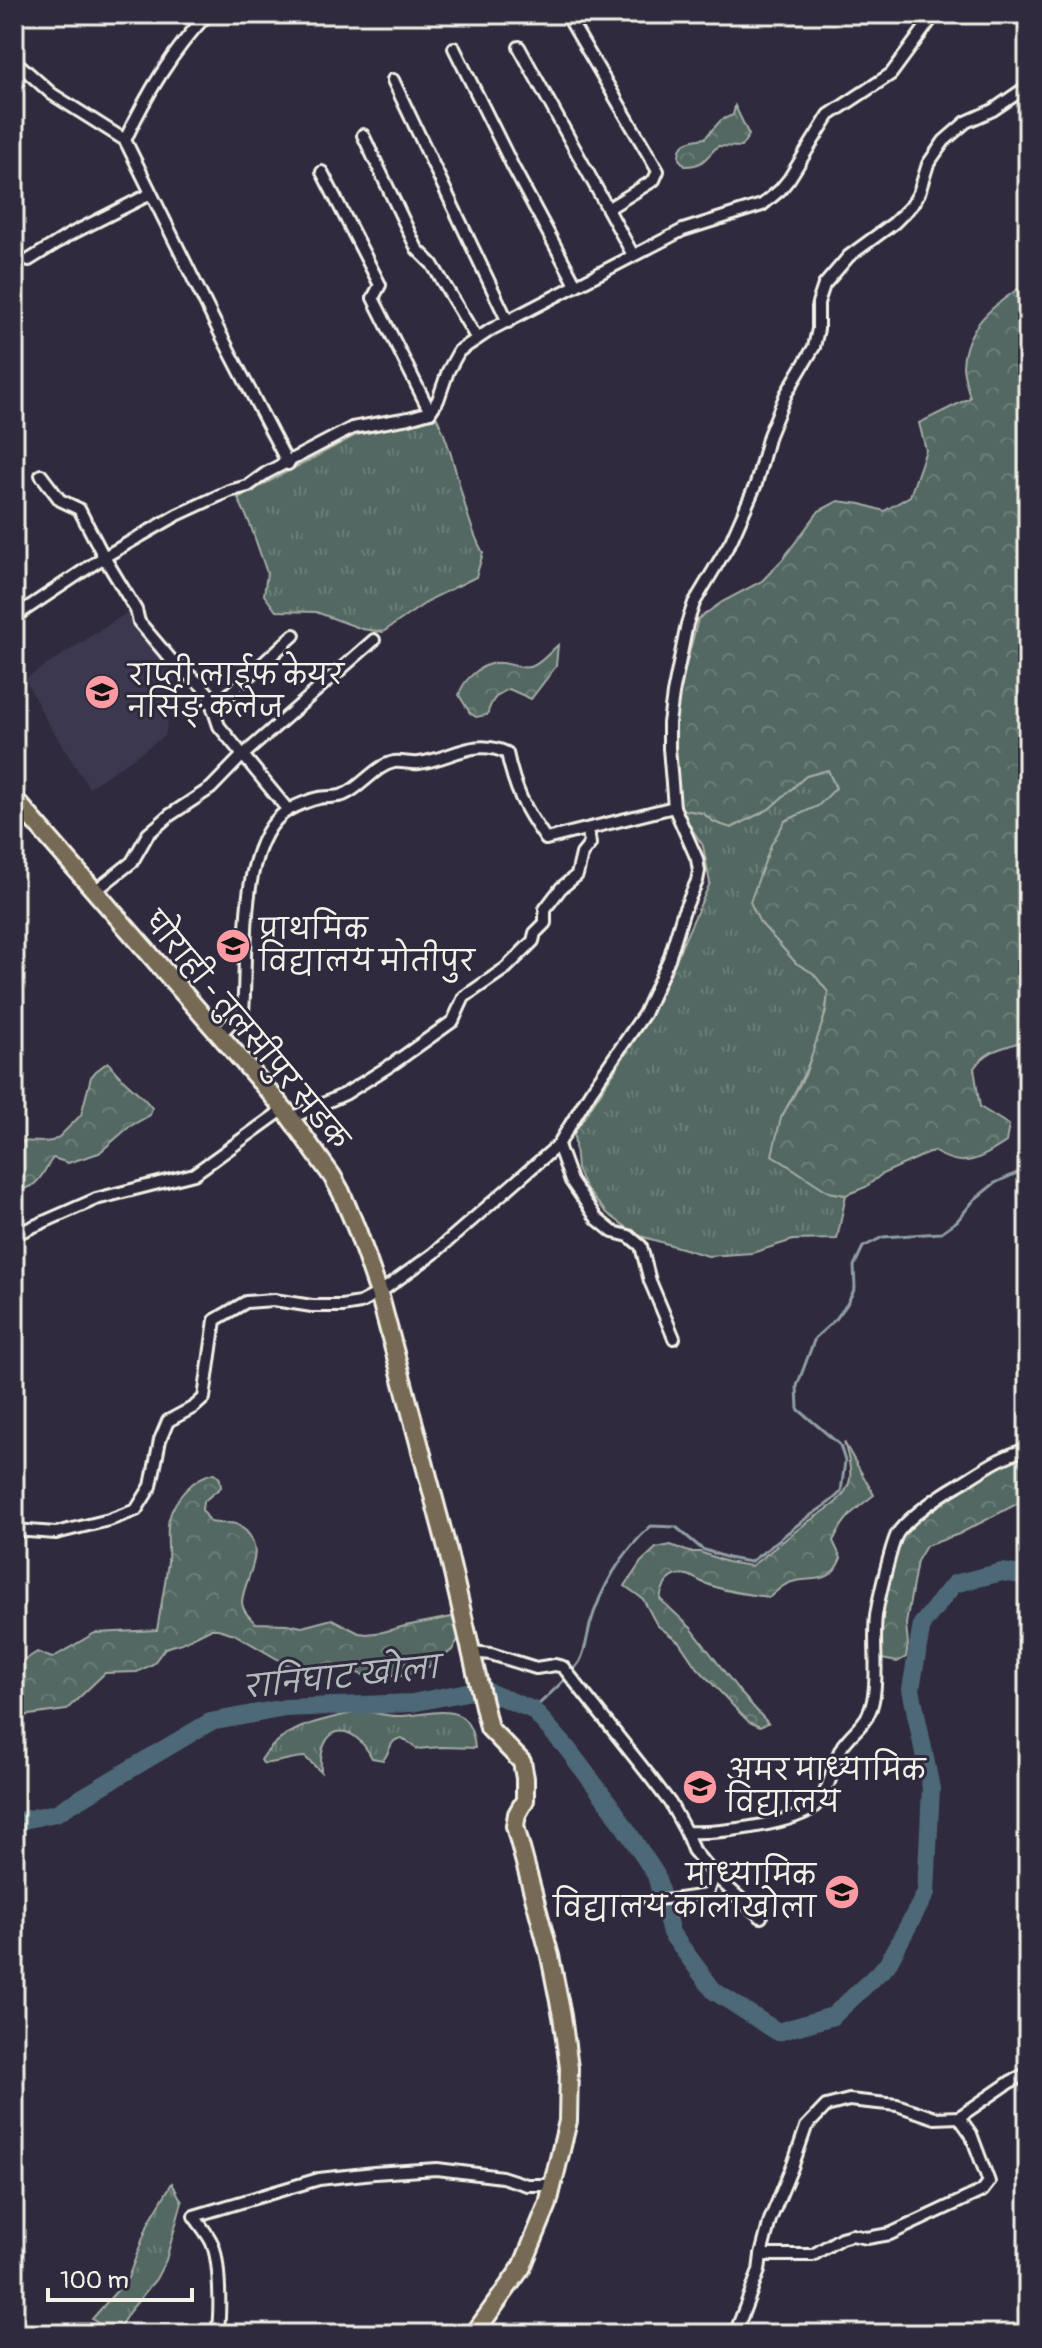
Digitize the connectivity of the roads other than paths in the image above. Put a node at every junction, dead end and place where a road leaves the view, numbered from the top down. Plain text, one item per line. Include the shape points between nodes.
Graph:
1 (208, 14) edge
2 (935, 14) edge
3 (571, 22) dead end
4 (519, 47) dead end
5 (454, 48) dead end
6 (14, 60) edge
7 (393, 80) dead end
8 (1028, 86) edge
9 (363, 135) dead end
10 (125, 140) junction
11 (322, 172) dead end
12 (150, 194) junction
13 (609, 208) junction
14 (633, 255) junction
15 (29, 260) dead end
16 (576, 285) junction
17 (508, 322) junction
18 (477, 339) junction
19 (430, 412) junction
20 (288, 464) junction
21 (41, 475) dead end
22 (104, 557) junction
23 (14, 617) edge
24 (294, 635) dead end
25 (374, 640) dead end
26 (213, 709) junction
27 (242, 756) junction
28 (14, 798) edge
29 (674, 807) junction
30 (288, 810) junction
31 (588, 830) junction
32 (95, 891) junction
33 (220, 1034) junction
34 (288, 1113) junction
35 (558, 1145) junction
36 (14, 1235) edge
37 (379, 1293) junction
38 (674, 1338) dead end
39 (1028, 1449) edge
40 (14, 1530) edge
41 (472, 1652) junction
42 (686, 1832) junction
43 (715, 1876) junction
44 (648, 1902) dead end
45 (761, 1917) dead end
46 (1028, 2073) edge
47 (959, 2117) junction
48 (552, 2185) junction
49 (761, 2255) junction
50 (217, 2334) edge
51 (474, 2334) edge
52 (735, 2334) edge

1 - 10 street via 146,95
2 - 14 street via 891,74 829,115 780,190 762,205 683,230
3 - 13 street via 658,171 654,180
4 - 13 street
5 - 16 street
6 - 10 street via 52,94
7 - 17 street
8 - 29 street via 944,141 928,164 912,205 849,256 824,285 814,347 786,394 756,484 687,624 669,723
9 - 18 street via 417,249 432,264
10 - 12 street
11 - 19 street via 380,285 373,298
12 - 15 street
12 - 20 street
13 - 14 street
14 - 16 street
16 - 17 street
17 - 18 street
18 - 19 street via 459,351
19 - 20 street via 352,428
20 - 22 street via 177,515
21 - 22 street via 60,500 79,509
22 - 23 street
22 - 26 street via 139,622 208,693
24 - 26 street
25 - 27 street
26 - 27 street
27 - 30 street
27 - 32 street via 211,788 148,834 132,862
28 - 32 main road, घोराही - तुलसीपुर सडक
29 - 31 street
29 - 35 street via 697,859 697,881 644,1014
30 - 31 street via 344,795 394,762 419,763 492,746 507,753 526,811 546,839
30 - 33 street via 266,835 252,874 243,1011
31 - 34 street via 590,844 577,875 545,909 545,923 533,941 464,997 453,1021 345,1094
32 - 33 main road, घोराही - तुलसीपुर सडक
33 - 34 main road, घोराही - तुलसीपुर सडक
34 - 36 street via 194,1174 96,1199
34 - 37 main road, घोराही - तुलसीपुर सडक via 341,1192
35 - 37 street via 433,1254
35 - 38 street via 571,1181 597,1219 641,1246
37 - 40 street via 342,1306 246,1302 215,1320 204,1398 168,1421 151,1486 136,1510 56,1533
37 - 41 main road, घोराही - तुलसीपुर सडक
39 - 42 street via 1011,1453 939,1496 898,1532 876,1615 870,1712 844,1745 813,1808 762,1824
41 - 42 street via 536,1668 563,1667 670,1803
41 - 48 main road, घोराही - तुलसीपुर सडक via 489,1728 522,1762 525,1800 515,1826 550,1956 565,2040 568,2121
42 - 43 street via 693,1850
43 - 44 street via 709,1892
43 - 45 street
46 - 47 street
47 - 49 street via 935,2118 897,2105 849,2100 826,2106 806,2127
47 - 49 street via 989,2182 982,2191 890,2234 841,2238 813,2255
48 - 50 street via 437,2169 374,2173 319,2179 194,2216 213,2245
48 - 51 main road via 522,2267
49 - 52 street

